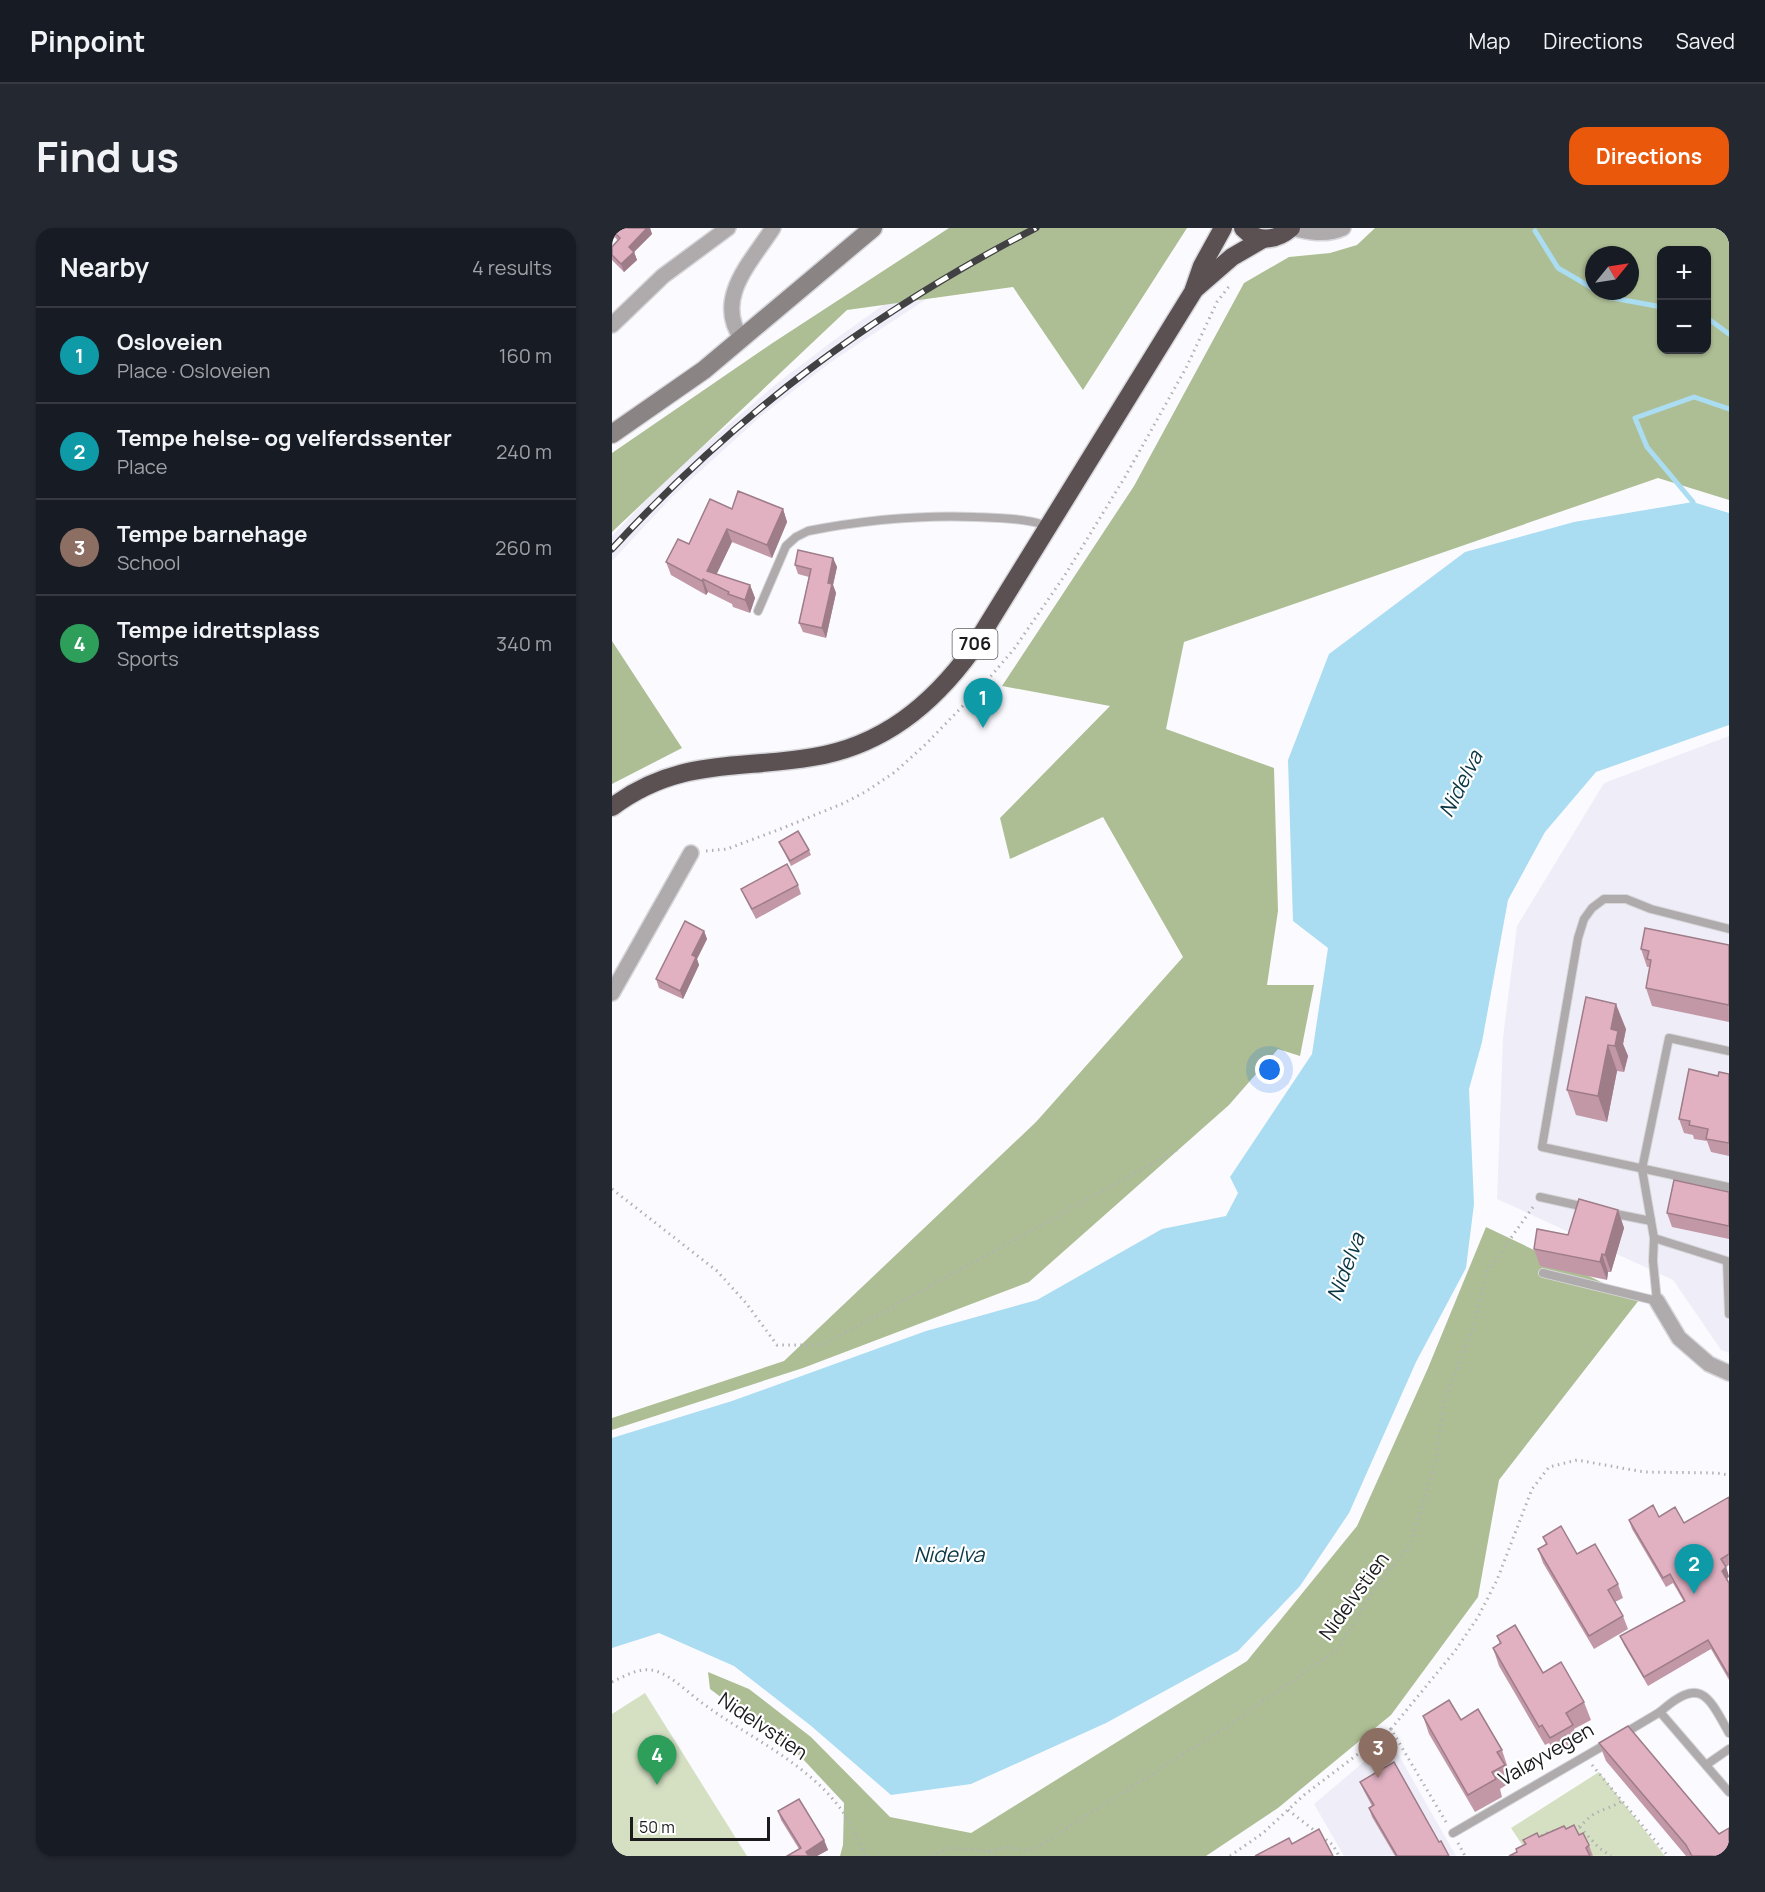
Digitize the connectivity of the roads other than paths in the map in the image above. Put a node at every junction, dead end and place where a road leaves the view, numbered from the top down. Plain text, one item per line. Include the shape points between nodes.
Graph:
1 (728, 228) edge
2 (774, 228) edge
3 (873, 228) edge
4 (1223, 228) edge
5 (1243, 228) edge
6 (1291, 228) edge
7 (1343, 228) edge
8 (1263, 239) junction
9 (1193, 292) junction
10 (612, 325) edge
11 (742, 339) junction
12 (612, 434) edge
13 (1048, 526) junction
14 (758, 611) dead end
15 (612, 807) edge
16 (691, 853) dead end
17 (1729, 929) edge
18 (612, 993) edge
19 (1729, 1051) edge
20 (1642, 1169) junction
21 (1729, 1186) edge
22 (1540, 1197) road end
23 (1595, 1209) edge
24 (1606, 1212) edge
25 (1651, 1221) junction
26 (1653, 1238) junction
27 (1728, 1262) edge
28 (1543, 1273) dead end
29 (1657, 1301) junction
30 (1729, 1314) edge
31 (1729, 1373) edge
32 (1660, 1712) junction
33 (1729, 1733) edge
34 (1729, 1749) edge
35 (1706, 1765) junction
36 (1729, 1792) edge
37 (1453, 1833) road end

1 - 10 street via 663,276
2 - 11 street via 732,295 732,318
3 - 11 main road
4 - 9 highway, 706
5 - 8 highway
6 - 7 street via 1316,233
6 - 8 highway, 706 via 1273,239
8 - 9 highway, 706 via 1232,257
9 - 13 highway, 706
11 - 12 main road via 679,389
13 - 14 lane via 1028,520 935,516 893,517 808,531 786,546
13 - 15 highway, 706 via 972,650 930,700 904,721 845,749 813,757 723,765 671,776
16 - 18 street
17 - 20 lane via 1626,899 1604,899 1584,919 1542,1147
19 - 20 lane via 1669,1038
20 - 21 lane
20 - 25 lane
22 - 23 lane
24 - 25 lane
25 - 26 lane
26 - 27 lane
26 - 29 lane
27 - 30 lane
28 - 29 lane
29 - 31 street via 1679,1338 1709,1364
32 - 33 lane, Valøyvegen via 1690,1692 1699,1693 1711,1702
32 - 35 lane
32 - 37 lane, Valøyvegen
34 - 35 lane
35 - 36 lane

